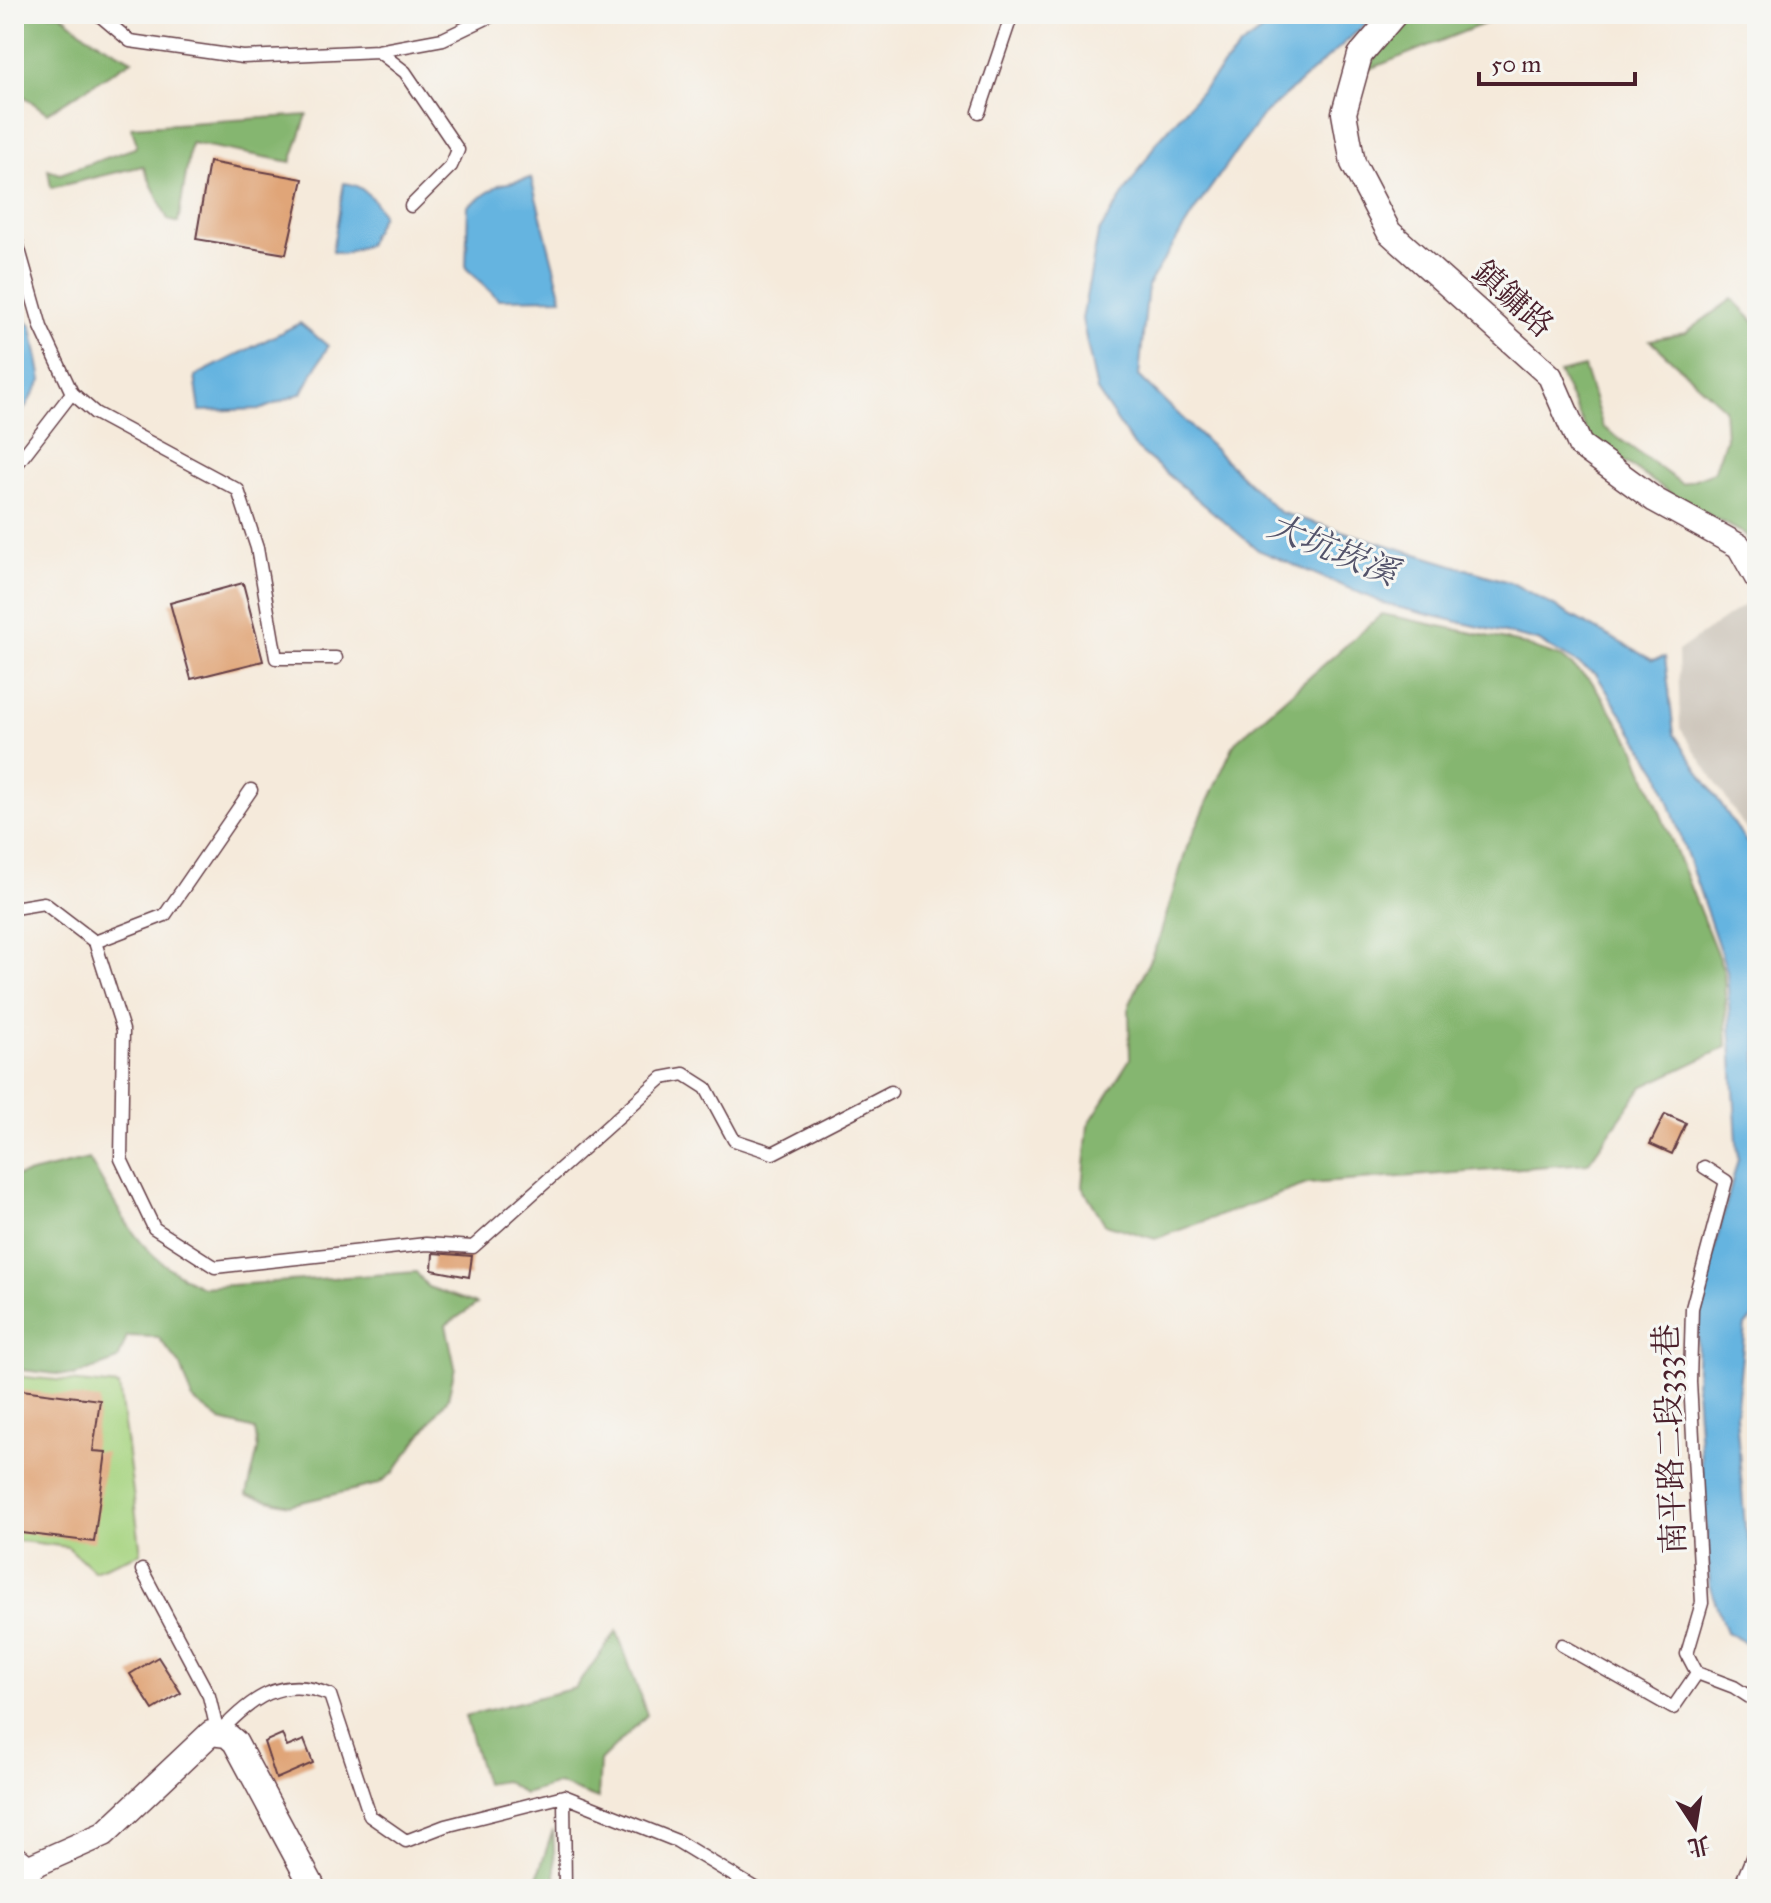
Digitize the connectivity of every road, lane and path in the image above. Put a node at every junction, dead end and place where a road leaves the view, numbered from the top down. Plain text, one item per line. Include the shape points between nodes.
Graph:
1 (98, 14) edge
2 (495, 14) edge
3 (1012, 14) edge
4 (1395, 14) edge
5 (378, 51) junction
6 (979, 112) dead end
7 (411, 206) dead end
8 (14, 232) edge
9 (72, 393) junction
10 (14, 468) edge
11 (1757, 578) edge
12 (336, 658) dead end
13 (251, 790) dead end
14 (14, 908) edge
15 (95, 942) junction
16 (891, 1092) dead end
17 (1704, 1167) dead end
18 (142, 1570) dead end
19 (1562, 1645) dead end
20 (1697, 1673) junction
21 (1757, 1702) edge
22 (218, 1734) junction
23 (564, 1796) junction
24 (1757, 1846) edge
25 (14, 1849) edge
26 (34, 1865) junction
27 (14, 1889) edge
28 (314, 1889) edge
29 (565, 1889) edge
30 (756, 1889) edge
31 (1739, 1889) edge

1 - 5 lane via 130,41 243,57
2 - 5 lane via 443,39
3 - 6 lane
4 - 11 street, 鎮鏞路 via 1360,55 1344,113 1353,163 1389,232 1550,376 1580,445 1655,500 1739,546
5 - 7 lane via 405,72 458,150 451,166
8 - 9 lane via 41,327
9 - 10 lane
9 - 12 lane via 95,413 238,490 257,548 276,658
13 - 15 lane via 165,915
14 - 15 lane via 44,903
15 - 16 lane via 123,1030 121,1159 154,1228 215,1267 426,1244 473,1247 662,1078 684,1074 706,1088 734,1140 773,1153
17 - 20 lane, 南平路二段333巷 via 1726,1181 1692,1308 1690,1382 1702,1603 1687,1654
18 - 22 lane via 209,1696
19 - 20 lane via 1673,1708
20 - 21 lane
22 - 23 lane via 247,1703 281,1689 308,1685 330,1695 370,1816 406,1841
22 - 26 street via 211,1733 104,1834
22 - 28 street via 235,1742
23 - 29 lane
23 - 30 lane via 677,1841
24 - 31 lane
25 - 26 lane
26 - 27 street

